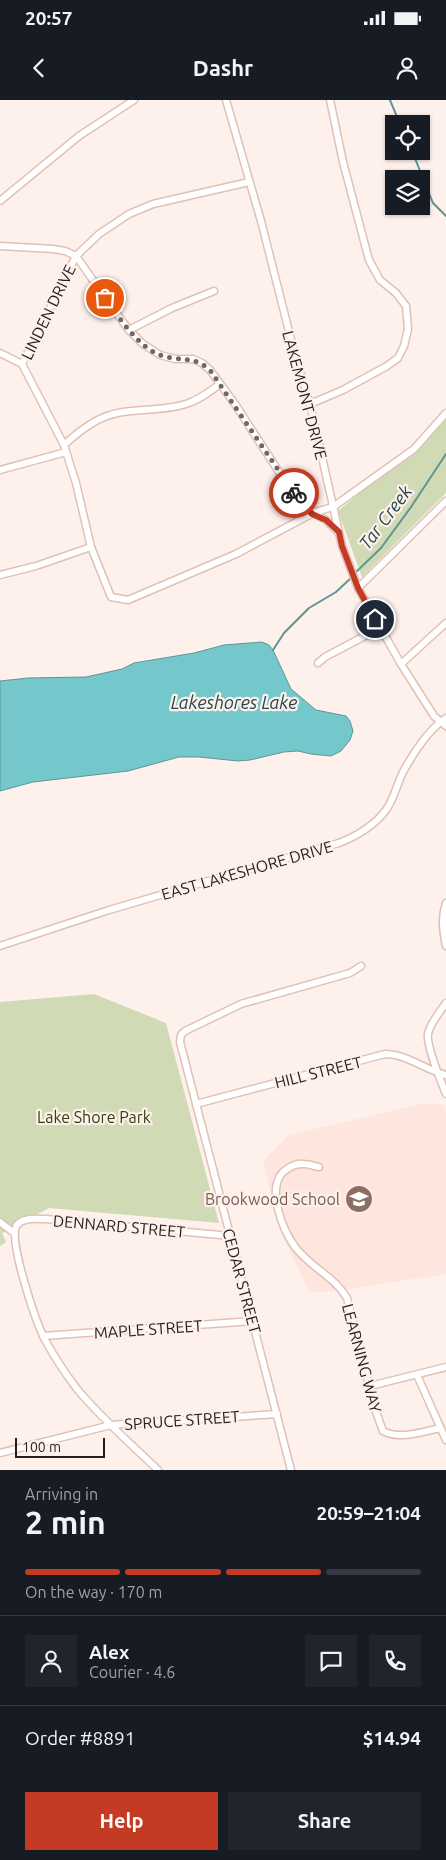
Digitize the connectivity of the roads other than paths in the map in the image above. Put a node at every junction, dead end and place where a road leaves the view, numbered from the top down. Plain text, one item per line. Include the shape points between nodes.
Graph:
1 (134, 100) edge
2 (226, 100) edge
3 (330, 100) edge
4 (249, 182) junction
5 (0, 201) edge
6 (0, 246) edge
7 (76, 256) junction
8 (214, 291) dead end
9 (129, 330) junction
10 (0, 353) edge
11 (22, 364) junction
12 (220, 384) junction
13 (310, 404) junction
14 (446, 413) edge
15 (64, 445) junction
16 (66, 452) junction
17 (0, 470) edge
18 (446, 501) edge
19 (333, 507) junction
20 (312, 514) junction
21 (339, 532) junction
22 (91, 547) junction
23 (0, 575) edge
24 (358, 588) junction
25 (446, 623) edge
26 (380, 628) junction
27 (318, 663) dead end
28 (401, 664) junction
29 (444, 722) edge
30 (446, 903) edge
31 (0, 946) edge
32 (446, 946) edge
33 (361, 966) dead end
34 (446, 1003) edge
35 (438, 1073) junction
36 (446, 1075) edge
37 (446, 1094) edge
38 (196, 1104) junction
39 (319, 1167) dead end
40 (0, 1222) edge
41 (14, 1233) junction
42 (230, 1236) junction
43 (253, 1321) junction
44 (43, 1336) junction
45 (446, 1367) edge
46 (417, 1375) junction
47 (370, 1386) junction
48 (277, 1414) junction
49 (111, 1425) junction
50 (440, 1428) junction
51 (446, 1440) edge
52 (0, 1454) edge
53 (158, 1470) edge
54 (291, 1470) edge

1 - 5 street via 79,136
2 - 4 street, LAKEMONT DRIVE
3 - 13 street via 369,260 380,280 406,306 408,329 398,358 343,390
4 - 7 street, LINDEN DRIVE via 153,204 128,214 99,234
4 - 13 street, LAKEMONT DRIVE
6 - 7 street via 53,249
7 - 9 street
7 - 11 street, LINDEN DRIVE
8 - 9 street
9 - 12 street via 160,355 202,363
10 - 11 street
11 - 15 street, LINDEN DRIVE
12 - 15 street via 187,404 126,411 102,418
12 - 20 street via 290,489
13 - 19 street, LAKEMONT DRIVE
14 - 19 street via 414,449
15 - 16 street, LINDEN DRIVE
16 - 17 street
16 - 22 street, LINDEN DRIVE
18 - 24 street
19 - 20 street
19 - 21 street, LAKEMONT DRIVE
20 - 21 street via 326,520
20 - 22 street, LINDEN DRIVE via 236,554 128,600 111,597
21 - 24 street, LAKEMONT DRIVE
22 - 23 street
24 - 26 street, LAKEMONT DRIVE
25 - 28 street
26 - 27 street
26 - 28 street, LAKEMONT DRIVE
28 - 29 street, LAKEMONT DRIVE via 434,716
29 - 31 street, EAST LAKESHORE DRIVE via 432,729 403,772 386,810 352,838
30 - 32 street via 443,932
33 - 38 street, CEDAR STREET via 350,973 241,1004 185,1030 180,1042
34 - 35 street via 428,1034
35 - 36 street, HILL STREET
35 - 37 street
35 - 38 street, HILL STREET via 399,1056 385,1054
38 - 42 street, CEDAR STREET
39 - 47 street, LEARNING WAY via 302,1163 289,1166 275,1188 276,1201 286,1233 294,1246 305,1260 342,1289 347,1298
40 - 41 street
41 - 42 street, DENNARD STREET via 23,1220 46,1219
41 - 44 street via 28,1293
42 - 43 street, CEDAR STREET
43 - 44 street, MAPLE STREET
43 - 48 street, CEDAR STREET
44 - 49 street via 78,1389
45 - 46 street
46 - 47 street
46 - 50 street
47 - 50 street, LEARNING WAY via 383,1431 410,1434
48 - 49 street, SPRUCE STREET
48 - 54 street, CEDAR STREET
49 - 52 street, SPRUCE STREET
49 - 53 street
50 - 51 street

